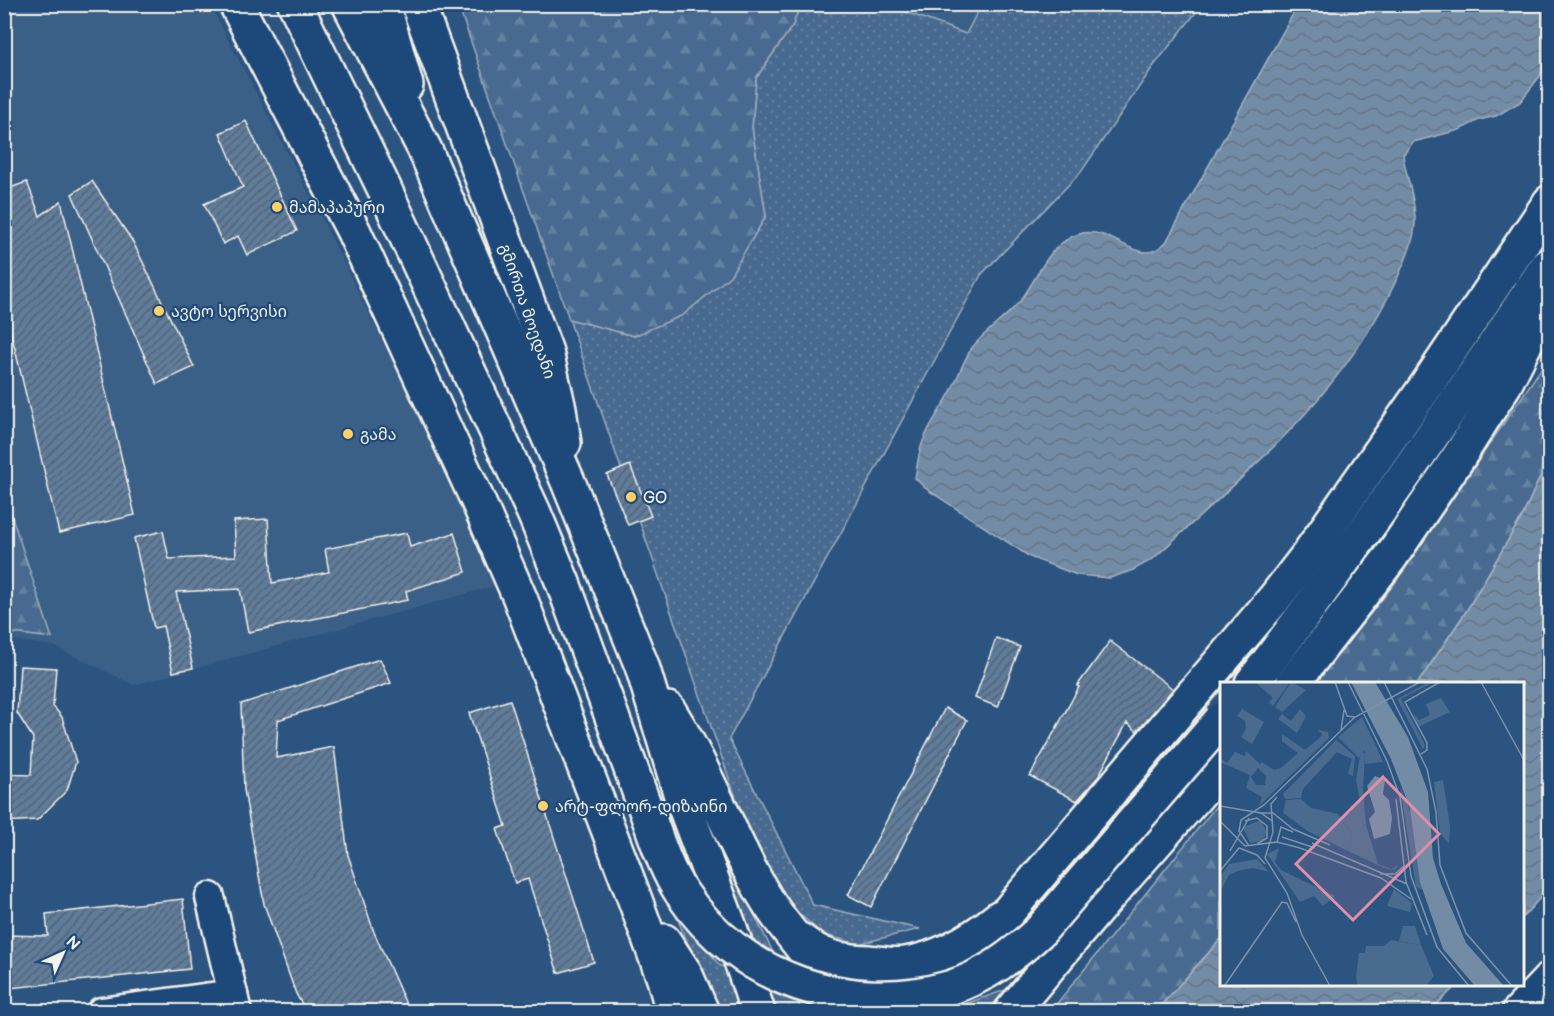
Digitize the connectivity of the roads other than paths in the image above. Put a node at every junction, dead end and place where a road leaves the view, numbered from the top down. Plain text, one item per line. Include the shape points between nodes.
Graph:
1 (236, 4) edge
2 (295, 4) edge
3 (349, 4) edge
4 (383, 4) edge
5 (418, 4) edge
6 (425, 150) junction
7 (384, 188) junction
8 (1550, 202) edge
9 (354, 231) junction
10 (1550, 261) edge
11 (1550, 269) edge
12 (435, 358) junction
13 (568, 484) junction
14 (477, 499) junction
15 (534, 513) junction
16 (642, 666) junction
17 (1253, 682) edge
18 (1294, 682) edge
19 (1220, 721) edge
20 (1220, 769) edge
21 (631, 889) junction
22 (210, 897) dead end
23 (1013, 906) junction
24 (789, 931) junction
25 (1550, 979) edge
26 (235, 1003) edge
27 (1550, 1006) edge
28 (101, 1011) edge
29 (673, 1011) edge
30 (702, 1011) edge
31 (758, 1011) edge
32 (838, 1011) edge
33 (928, 1011) edge
34 (1011, 1011) edge
35 (1519, 1011) edge
36 (1549, 1011) edge

1 - 9 main road
2 - 7 main road
3 - 6 main road, გმირთა მოედანი
4 - 6 main road, გმირთა მოედანი
5 - 13 main road, გმირთა მოედანი via 546,352 560,409
6 - 13 main road, გმირთა მოედანი
7 - 12 main road
7 - 15 main road
8 - 23 main road via 1308,555
9 - 12 main road
9 - 14 main road
10 - 17 main road via 1390,496
11 - 18 main road via 1530,334 1499,394 1390,558
12 - 14 main road
12 - 15 main road
13 - 16 main road
14 - 21 main road via 520,598
15 - 19 main road, bridge via 670,873 692,908 715,933 747,959 790,982 841,996 911,997 951,988 1000,964 1041,930
16 - 24 main road via 692,749 767,900
16 - 31 main road via 682,800
20 - 34 main road
21 - 29 main road
21 - 30 main road via 685,973
22 - 26 street
23 - 24 main road via 982,932 948,951 905,964 836,960 813,951
23 - 33 main road
24 - 32 main road via 827,982
25 - 35 main road
26 - 28 street
27 - 36 street

